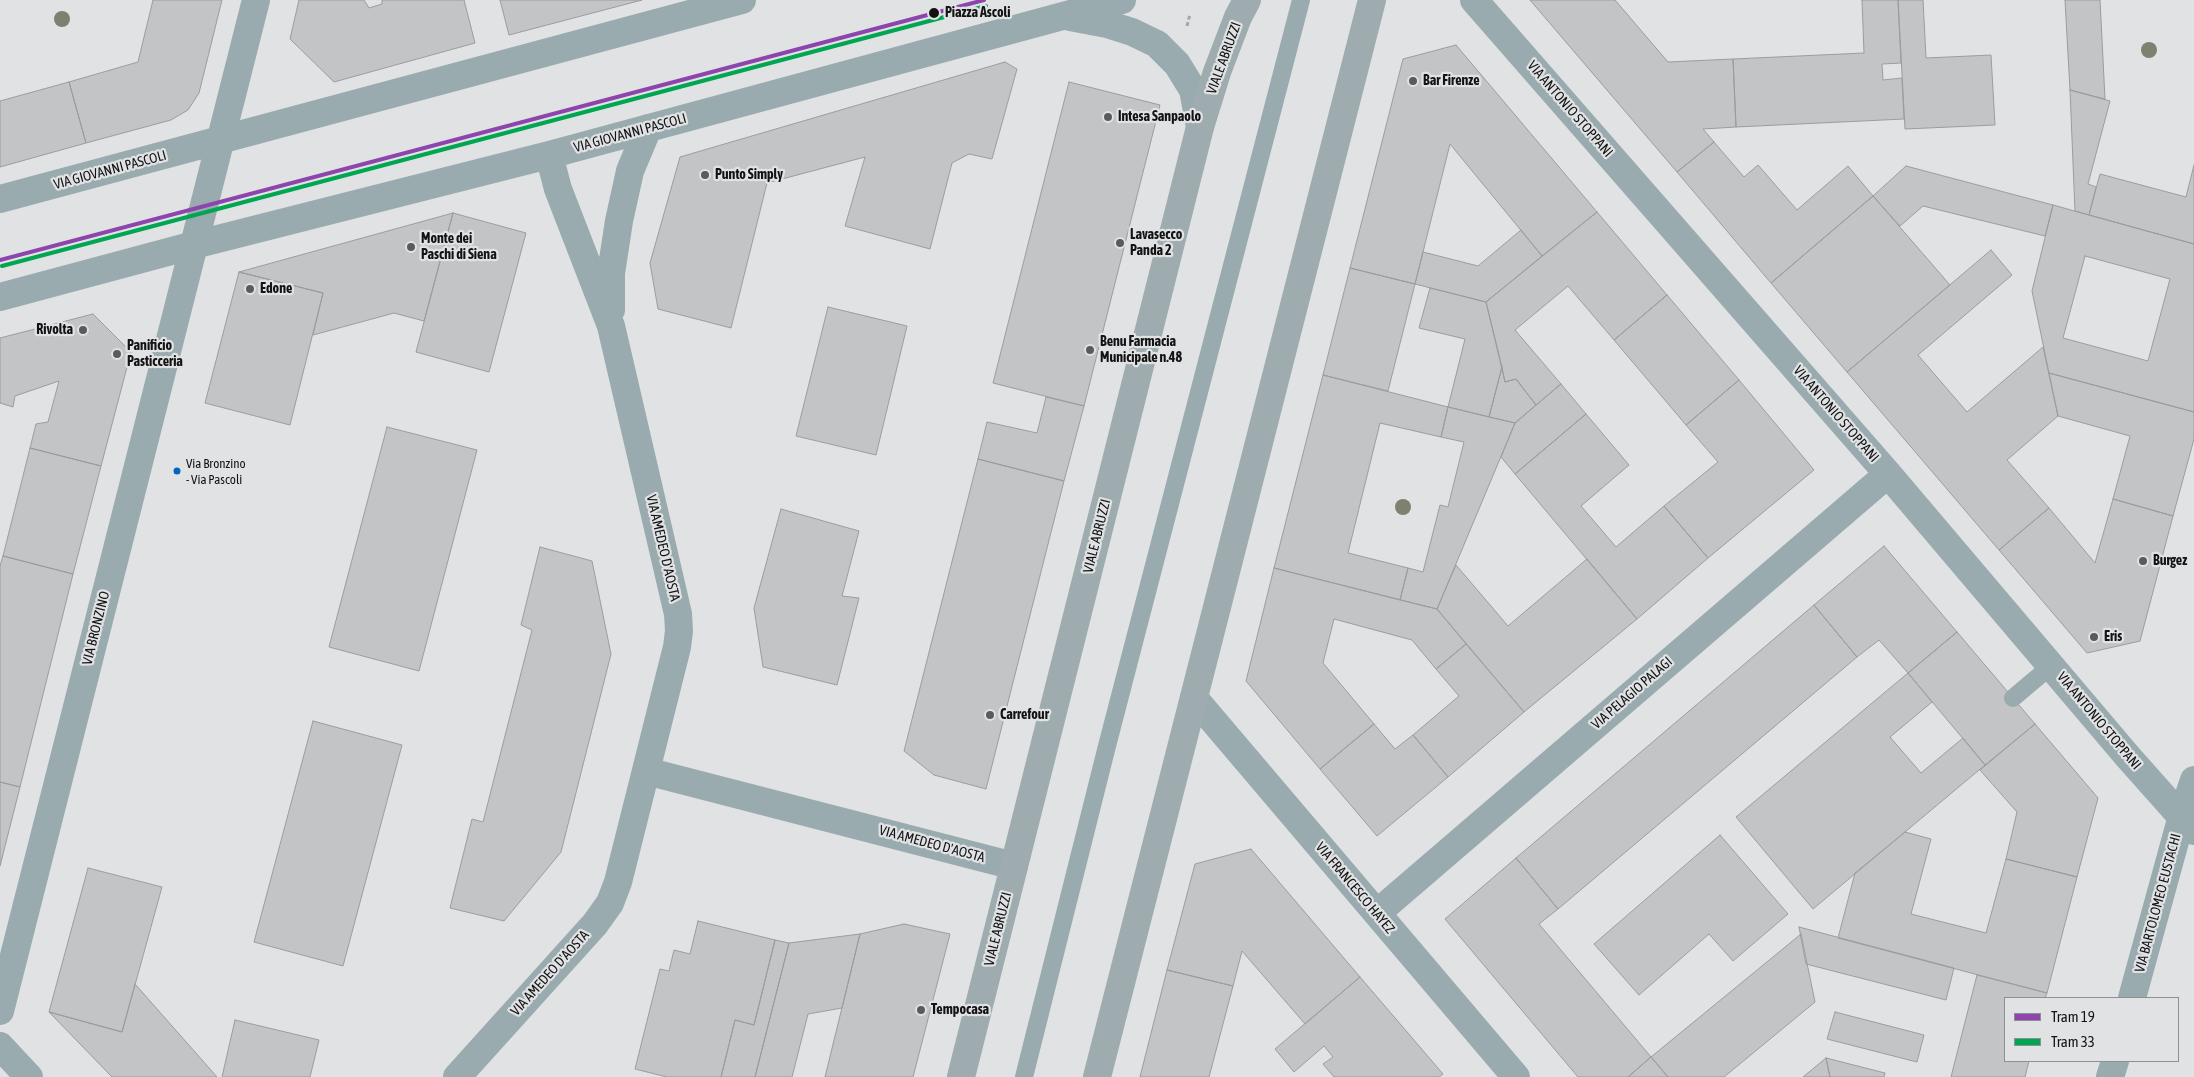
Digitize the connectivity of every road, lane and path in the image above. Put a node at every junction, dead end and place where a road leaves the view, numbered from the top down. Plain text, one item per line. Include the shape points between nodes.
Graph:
1 (256, 0) edge
2 (742, 0) edge
3 (1122, 0) edge
4 (1247, 0) edge
5 (1301, 0) edge
6 (1372, 0) edge
7 (1474, 0) edge
8 (1060, 8) edge
9 (1190, 14) dead end
10 (1186, 29) dead end
11 (1200, 127) junction
12 (648, 128) junction
13 (220, 140) junction
14 (549, 155) junction
15 (0, 199) edge
16 (194, 245) junction
17 (0, 297) edge
18 (611, 326) junction
19 (1888, 474) junction
20 (2052, 664) junction
21 (1194, 698) junction
22 (2014, 698) dead end
23 (646, 771) junction
24 (2194, 780) edge
25 (2188, 823) edge
26 (1014, 866) junction
27 (1377, 913) junction
28 (2132, 997) edge
29 (0, 1011) edge
30 (0, 1046) edge
31 (2115, 1062) edge
32 (30, 1077) edge
33 (457, 1077) edge
34 (961, 1077) edge
35 (1024, 1077) edge
36 (1097, 1077) edge
37 (1516, 1077) edge
38 (2110, 1077) edge

1 - 13 street
2 - 13 street, VIA GIOVANNI PASCOLI
3 - 8 street, VIA GIOVANNI PASCOLI
4 - 11 main road, VIALE ABRUZZI via 1238,17
5 - 35 lane
6 - 21 main road
7 - 19 street, VIA ANTONIO STOPPANI
8 - 11 street via 1132,32 1157,44 1178,64 1193,90
8 - 12 street, VIA GIOVANNI PASCOLI
9 - 10 path
11 - 26 main road, VIALE ABRUZZI
12 - 14 street, VIA GIOVANNI PASCOLI
12 - 18 street, VIA AMEDEO D'AOSTA via 630,171 619,221 611,273
13 - 15 street, VIA GIOVANNI PASCOLI
13 - 16 street
14 - 16 street, VIA GIOVANNI PASCOLI
14 - 18 street, VIA AMEDEO D'AOSTA via 558,190
16 - 17 street, VIA GIOVANNI PASCOLI
16 - 29 street, VIA BRONZINO
18 - 23 street, VIA AMEDEO D'AOSTA via 678,614 677,647
19 - 20 street, VIA ANTONIO STOPPANI
19 - 27 street, VIA PELAGIO PALAGI
20 - 22 lane
20 - 25 street, VIA ANTONIO STOPPANI via 2129,758
21 - 27 street, VIA FRANCESCO HAYEZ
21 - 36 main road
23 - 26 street, VIA AMEDEO D'AOSTA
23 - 33 street, VIA AMEDEO D'AOSTA via 610,903 595,924
24 - 25 street, VIA BARTOLOMEO EUSTACHI
25 - 28 street, VIA BARTOLOMEO EUSTACHI
26 - 34 main road, VIALE ABRUZZI
27 - 37 street, VIA FRANCESCO HAYEZ
30 - 32 street
31 - 38 street

